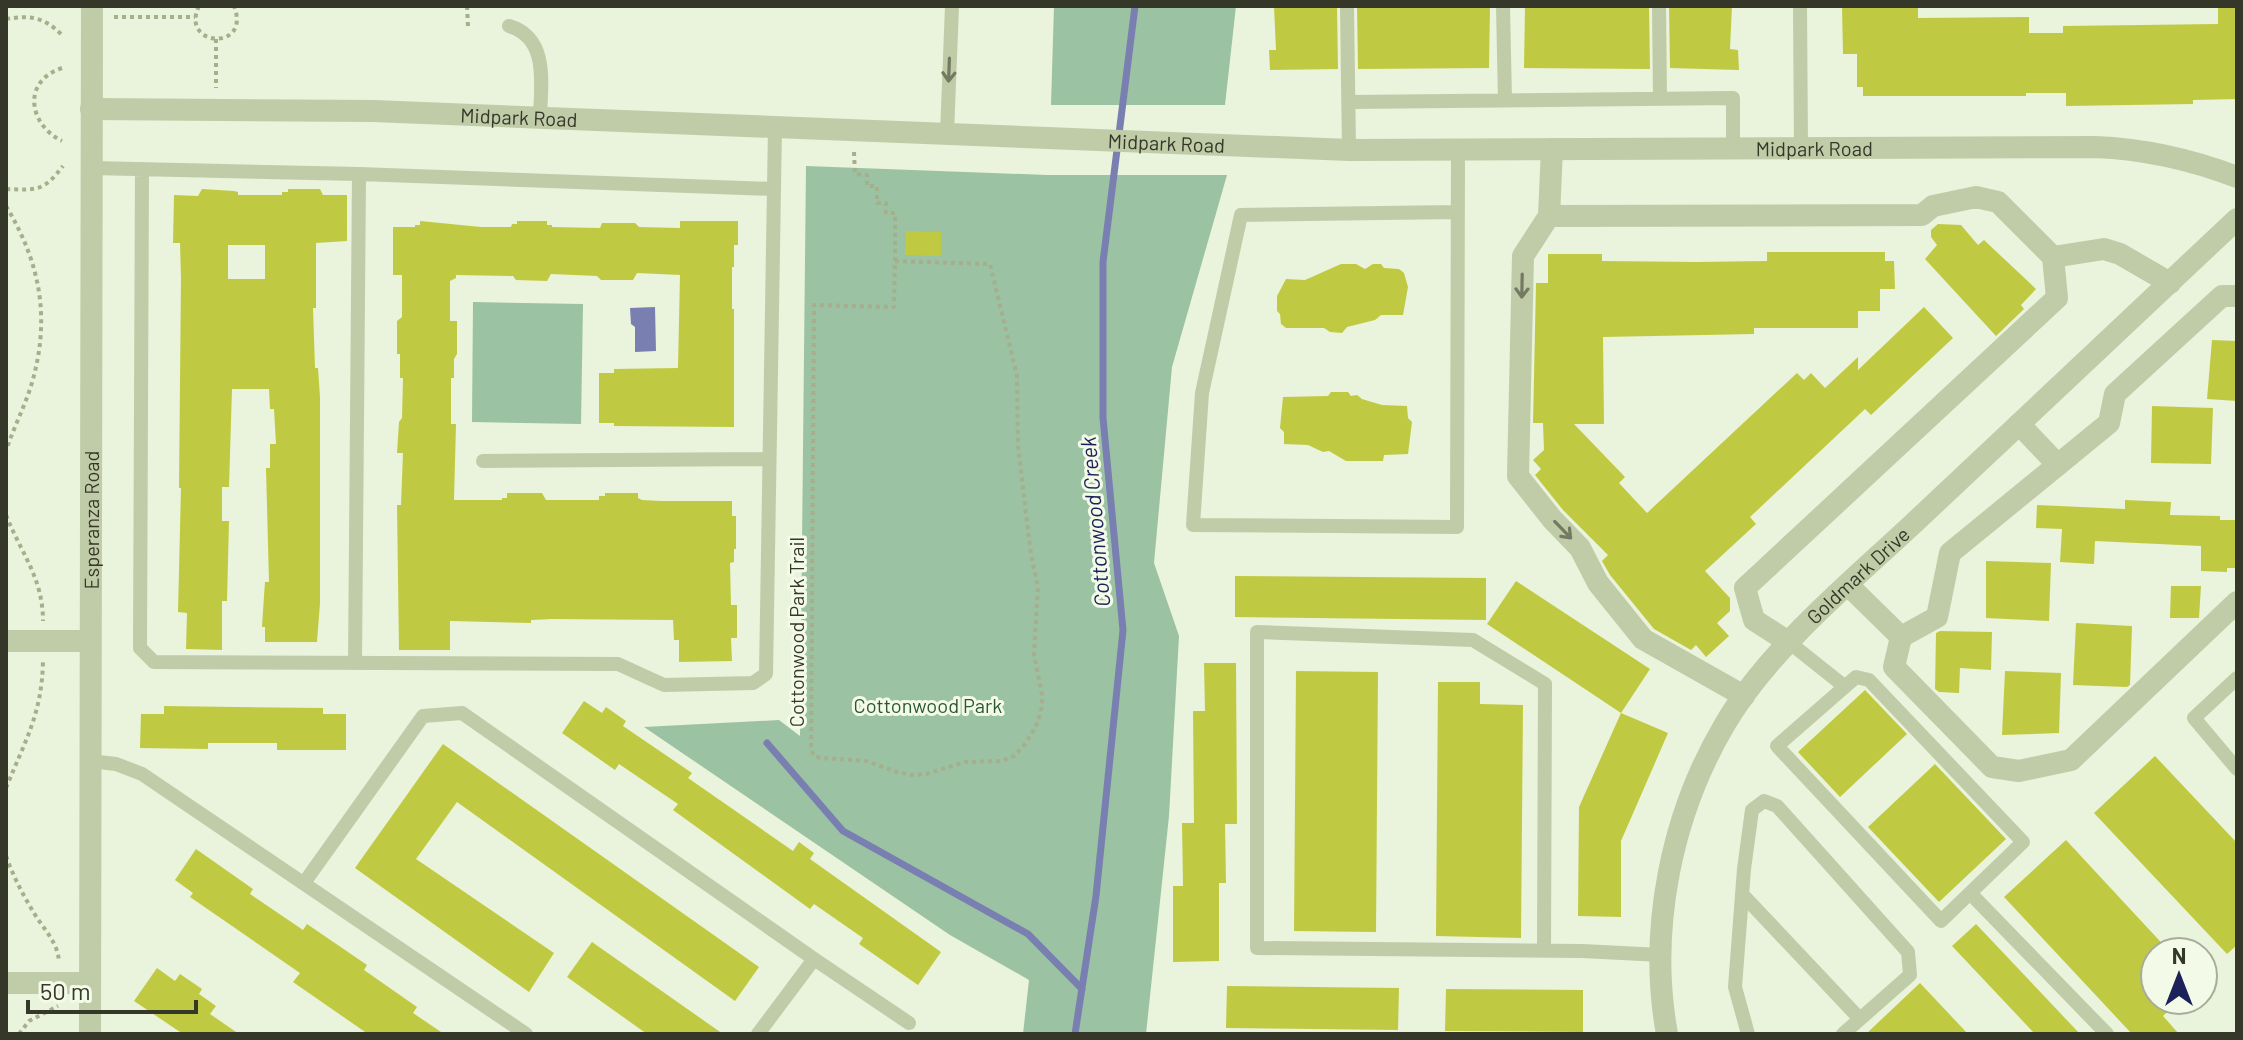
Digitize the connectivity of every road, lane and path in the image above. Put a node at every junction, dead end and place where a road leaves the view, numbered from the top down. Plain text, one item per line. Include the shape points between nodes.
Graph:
1 (92, 6) edge
2 (199, 6) edge
3 (467, 6) edge
4 (952, 6) edge
5 (1347, 6) edge
6 (1503, 6) edge
7 (1659, 6) edge
8 (1800, 6) edge
9 (237, 7) edge
10 (114, 17) dead end
11 (195, 17) junction
12 (6, 19) edge
13 (468, 26) dead end
14 (509, 26) dead end
15 (62, 35) dead end
16 (216, 39) junction
17 (62, 68) dead end
18 (216, 88) dead end
19 (1660, 99) junction
20 (1505, 100) junction
21 (1349, 102) junction
22 (91, 109) junction
23 (540, 117) junction
24 (775, 127) junction
25 (947, 134) junction
26 (62, 141) dead end
27 (1801, 148) junction
28 (1458, 149) junction
29 (1552, 149) junction
30 (1733, 149) junction
31 (1349, 150) junction
32 (854, 152) dead end
33 (63, 166) dead end
34 (91, 168) junction
35 (142, 169) junction
36 (359, 174) junction
37 (2237, 177) edge
38 (6, 189) edge
39 (773, 189) junction
40 (6, 206) edge
41 (1457, 212) junction
42 (1549, 216) junction
43 (2237, 219) edge
44 (2063, 256) junction
45 (895, 261) junction
46 (2170, 283) junction
47 (2237, 296) edge
48 (2019, 424) junction
49 (6, 451) edge
50 (769, 459) junction
51 (483, 461) dead end
52 (2058, 465) junction
53 (1848, 585) junction
54 (2237, 602) edge
55 (1901, 637) junction
56 (6, 641) edge
57 (90, 641) junction
58 (1790, 643) junction
59 (355, 663) junction
60 (2237, 678) edge
61 (1844, 686) junction
62 (1744, 696) junction
63 (90, 761) junction
64 (2237, 769) edge
65 (6, 856) edge
66 (304, 883) junction
67 (1970, 893) junction
68 (1742, 894) junction
69 (1544, 950) junction
70 (1661, 955) junction
71 (814, 959) junction
72 (6, 983) edge
73 (90, 983) junction
74 (60, 984) junction
75 (1860, 1019) junction
76 (909, 1023) dead end
77 (19, 1034) edge
78 (90, 1034) edge
79 (526, 1034) edge
80 (758, 1034) edge
81 (1667, 1034) edge
82 (1748, 1034) edge
83 (1843, 1034) edge
84 (2107, 1034) edge

1 - 22 street, Esperanza Road
2 - 11 path
3 - 13 path
4 -> 25 lane
5 - 21 lane
6 - 20 lane
7 - 19 lane
8 - 27 lane
9 - 16 path via 233,31
10 - 11 path
11 - 16 path via 203,34
12 - 15 path via 42,19
14 - 23 lane via 537,47
16 - 18 path
17 - 26 path via 44,80 34,105 42,128
19 - 20 lane
19 - 30 lane via 1733,98
20 - 21 lane
21 - 31 lane
22 - 23 street, Midpark Road
22 - 34 street, Esperanza Road
23 - 24 street, Midpark Road
24 - 25 street, Midpark Road
24 - 39 lane
25 - 31 street, Midpark Road
27 - 30 street, Midpark Road
27 - 37 street, Midpark Road via 2135,149
28 - 29 street, Midpark Road
28 - 31 street, Midpark Road
28 - 41 lane
29 - 30 street, Midpark Road
29 - 42 street
32 - 45 path via 855,174 867,175 867,186 877,186 877,203 886,203 886,213 895,213
33 - 38 path via 44,187
34 - 35 lane
34 - 57 street, Esperanza Road
35 - 36 lane
35 - 59 lane via 140,648 154,662
36 - 39 lane
36 - 59 lane
39 - 50 lane
40 - 49 path via 34,264 42,326 30,389
41 - 41 lane via 1457,527 1193,525 1202,393 1241,215
42 - 44 street via 1922,215 1933,206 1976,197 1998,202
42 -> 62 street via 1523,256 1518,476 1580,548 1598,583 1643,639
43 - 46 street, Goldmark Drive
44 - 46 street via 2104,249
44 - 58 street via 2057,298 1745,588 1754,620
45 - 45 path, Cottonwood Park Trail via 990,264 1017,376 1018,446 1038,587 1034,654 1042,706 1038,722 1014,756 912,775 866,761 821,758 811,749 814,305 894,307
46 - 48 street, Goldmark Drive
47 - 52 street via 2222,296 2115,394 2109,423
48 - 52 street
48 - 53 street, Goldmark Drive
50 - 51 lane
50 - 59 lane via 766,674 753,683 664,685 618,664
52 - 55 street via 1950,553 1937,617
53 - 55 street
53 - 58 street, Goldmark Drive
54 - 55 street via 2071,760 2019,771 1992,767 1894,667
56 - 57 street
57 - 63 street, Esperanza Road
58 - 61 lane
58 - 62 street, Goldmark Drive
60 - 64 lane via 2194,718
61 - 67 lane via 1856,677 1869,680 2023,842
61 - 67 lane via 1777,746 1941,921
62 - 70 street, Goldmark Drive via 1708,756 1678,833 1662,913
63 - 66 lane via 142,774
63 - 73 street, Esperanza Road
65 - 74 path via 34,915 59,949
66 - 71 lane via 423,716 462,713
66 - 79 lane
67 - 84 lane
68 - 75 lane
68 - 75 lane via 1752,810 1764,801 1777,806 1908,952 1910,975
68 - 82 lane via 1735,987
69 - 69 lane via 1257,948 1257,632 1473,640 1545,684
69 - 70 lane
70 - 81 street, Goldmark Drive
71 - 76 lane
71 - 80 lane
72 - 74 street
73 - 74 street
73 - 78 street, Esperanza Road
74 - 77 path via 60,1005 29,1021
75 - 83 lane

